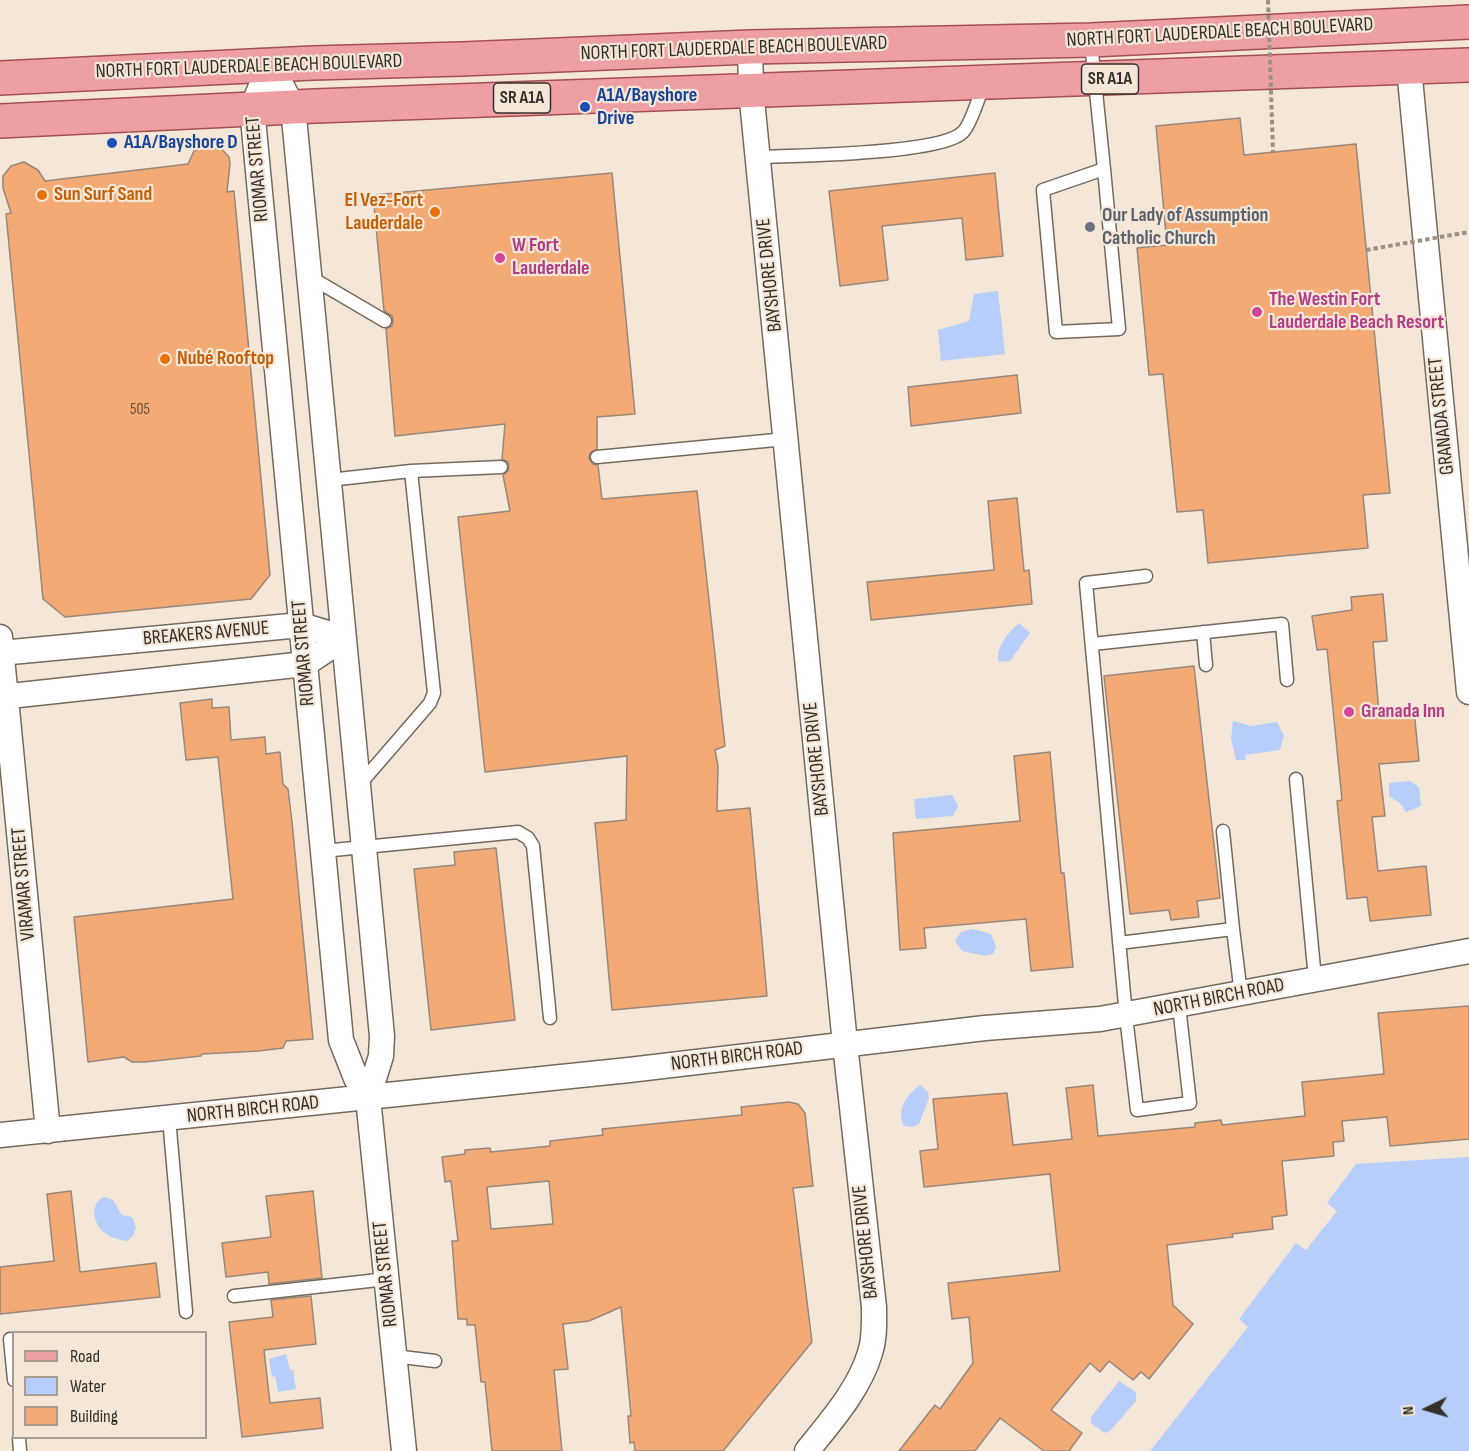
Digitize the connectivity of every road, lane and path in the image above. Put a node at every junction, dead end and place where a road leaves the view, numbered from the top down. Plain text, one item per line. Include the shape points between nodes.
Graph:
1 (1268, 0) edge
2 (1469, 22) edge
3 (1091, 39) junction
4 (750, 47) junction
5 (270, 64) junction
6 (1469, 65) edge
7 (1409, 68) junction
8 (0, 78) edge
9 (1095, 79) junction
10 (985, 82) junction
11 (751, 90) junction
12 (293, 107) junction
13 (252, 108) junction
14 (0, 121) edge
15 (1273, 153) dead end
16 (758, 157) junction
17 (1104, 169) junction
18 (1469, 232) edge
19 (1366, 250) dead end
20 (310, 277) junction
21 (385, 321) dead end
22 (786, 439) junction
23 (597, 457) dead end
24 (501, 467) dead end
25 (411, 471) junction
26 (329, 480) junction
27 (1146, 576) dead end
28 (301, 625) junction
29 (1203, 632) junction
30 (344, 638) junction
31 (1092, 644) junction
32 (0, 648) edge
33 (305, 664) junction
34 (1206, 666) dead end
35 (1287, 680) dead end
36 (1469, 692) edge
37 (3, 696) edge
38 (1296, 779) dead end
39 (359, 785) junction
40 (1223, 831) dead end
41 (364, 848) junction
42 (323, 851) junction
43 (1233, 929) junction
44 (1119, 943) junction
45 (1469, 951) edge
46 (1316, 979) junction
47 (1241, 994) junction
48 (1179, 1006) junction
49 (1126, 1016) junction
50 (550, 1018) dead end
51 (844, 1044) junction
52 (368, 1098) junction
53 (169, 1118) junction
54 (48, 1131) junction
55 (0, 1135) edge
56 (387, 1279) junction
57 (234, 1296) dead end
58 (186, 1312) dead end
59 (10, 1339) dead end
60 (394, 1356) junction
61 (12, 1360) edge
62 (435, 1361) dead end
63 (404, 1451) edge
64 (807, 1451) edge

1 - 15 path, bridge
2 - 3 main road, NORTH FORT LAUDERDALE BEACH BOULEVARD / SR A1A
3 - 4 main road, NORTH FORT LAUDERDALE BEACH BOULEVARD / SR A1A
3 - 9 lane
4 - 5 main road, NORTH FORT LAUDERDALE BEACH BOULEVARD / SR A1A
4 - 11 street, BAYSHORE DRIVE
5 - 8 main road, NORTH FORT LAUDERDALE BEACH BOULEVARD / SR A1A
5 - 12 street, RIOMAR STREET
5 - 13 street, RIOMAR STREET
6 - 7 main road, NORTH FORT LAUDERDALE BEACH BOULEVARD / SR A1A
7 - 9 main road, NORTH FORT LAUDERDALE BEACH BOULEVARD / SR A1A
7 - 36 street, GRANADA STREET
9 - 10 main road, NORTH FORT LAUDERDALE BEACH BOULEVARD / SR A1A
9 - 17 lane
10 - 11 main road, NORTH FORT LAUDERDALE BEACH BOULEVARD / SR A1A
10 - 16 lane via 964,132 951,141 883,151
11 - 12 main road, NORTH FORT LAUDERDALE BEACH BOULEVARD / SR A1A
11 - 16 street, BAYSHORE DRIVE
12 - 13 main road, NORTH FORT LAUDERDALE BEACH BOULEVARD / SR A1A
12 - 20 street, RIOMAR STREET
13 - 14 main road, NORTH FORT LAUDERDALE BEACH BOULEVARD / SR A1A
13 - 28 street, RIOMAR STREET
16 - 22 street, BAYSHORE DRIVE
17 - 17 lane via 1043,190 1056,332 1119,329
18 - 19 path, bridge
20 - 21 lane
20 - 26 street, RIOMAR STREET
22 - 23 lane
22 - 51 street, BAYSHORE DRIVE
24 - 25 lane
25 - 26 lane
25 - 39 lane via 434,693 430,703
26 - 30 street, RIOMAR STREET
27 - 31 lane via 1086,583
28 - 30 street, BREAKERS AVENUE
28 - 32 street, BREAKERS AVENUE
28 - 33 street, RIOMAR STREET
29 - 31 lane
29 - 34 lane
29 - 35 lane via 1282,624
30 - 33 street, BREAKERS AVENUE
30 - 39 street, RIOMAR STREET
31 - 44 lane
32 - 37 street, VIRAMAR STREET
33 - 37 street, BREAKERS AVENUE
33 - 42 street, RIOMAR STREET
37 - 54 street, VIRAMAR STREET
38 - 46 lane
39 - 41 street, RIOMAR STREET
40 - 43 lane
41 - 42 lane
41 - 50 lane via 518,832 528,838 533,846
41 - 52 street, RIOMAR STREET via 382,1036 381,1056
42 - 52 street, RIOMAR STREET via 341,1040
43 - 44 lane
43 - 47 lane
44 - 49 lane
45 - 46 street, NORTH BIRCH ROAD
46 - 47 street, NORTH BIRCH ROAD
47 - 48 street, NORTH BIRCH ROAD
48 - 49 street, NORTH BIRCH ROAD
48 - 49 lane via 1190,1103 1137,1110
49 - 51 street, NORTH BIRCH ROAD
51 - 52 street, NORTH BIRCH ROAD
51 - 64 street, BAYSHORE DRIVE via 874,1331 862,1374
52 - 53 street, NORTH BIRCH ROAD
52 - 56 street, RIOMAR STREET
53 - 54 street, NORTH BIRCH ROAD
53 - 58 lane
54 - 55 street, NORTH BIRCH ROAD
56 - 57 lane
56 - 60 street, RIOMAR STREET
59 - 61 lane
60 - 62 lane
60 - 63 street, RIOMAR STREET

